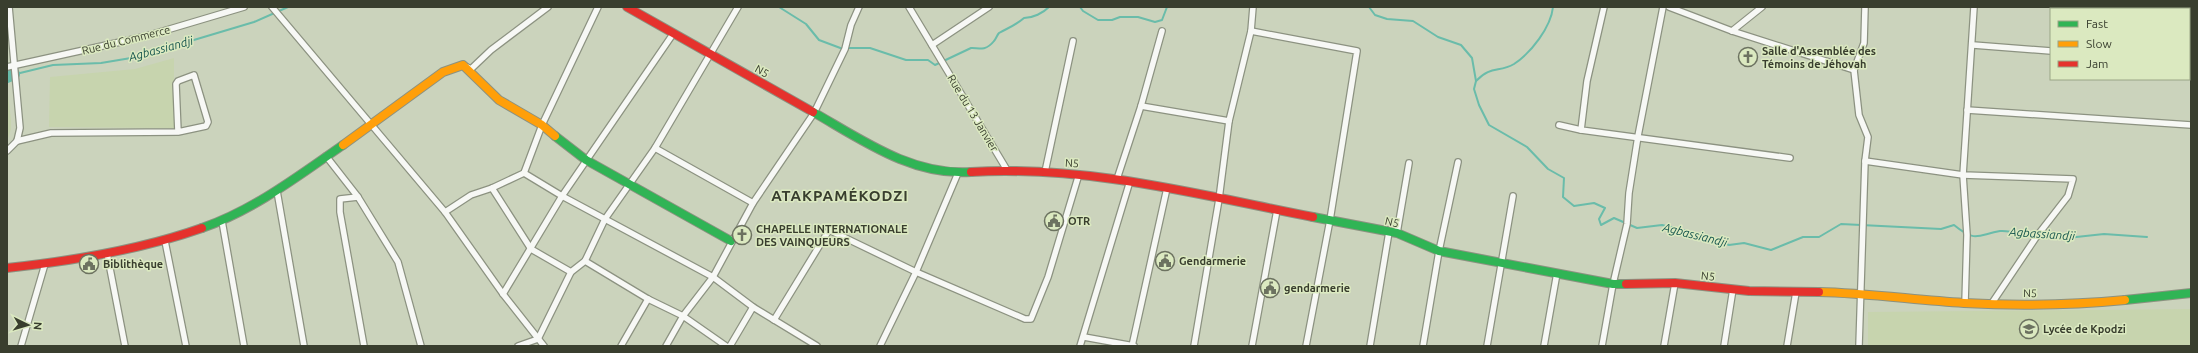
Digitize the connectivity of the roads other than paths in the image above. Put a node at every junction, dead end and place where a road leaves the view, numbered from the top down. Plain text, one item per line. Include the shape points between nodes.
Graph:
1 (9, 7) edge
2 (244, 7) edge
3 (272, 7) edge
4 (548, 7) edge
5 (598, 7) edge
6 (627, 7) edge
7 (738, 7) edge
8 (859, 7) edge
9 (909, 7) edge
10 (989, 7) edge
11 (1253, 7) edge
12 (1604, 7) edge
13 (1663, 7) edge
14 (1669, 7) edge
15 (1762, 7) edge
16 (1865, 7) edge
17 (1974, 7) edge
18 (1162, 31) dead end
19 (1251, 31) junction
20 (1732, 31) junction
21 (672, 34) junction
22 (1073, 42) dead end
23 (1973, 44) junction
24 (932, 45) junction
25 (2050, 50) edge
26 (709, 54) junction
27 (15, 65) junction
28 (463, 65) junction
29 (7, 67) edge
30 (1854, 70) junction
31 (1142, 106) junction
32 (1967, 110) junction
33 (814, 113) junction
34 (1229, 120) junction
35 (2191, 124) edge
36 (373, 125) junction
37 (542, 125) junction
38 (1559, 125) dead end
39 (1581, 130) junction
40 (178, 132) junction
41 (1638, 136) junction
42 (17, 141) junction
43 (655, 148) junction
44 (7, 151) edge
45 (326, 156) junction
46 (1790, 158) dead end
47 (586, 160) junction
48 (1865, 160) junction
49 (1458, 162) dead end
50 (1409, 163) dead end
51 (1007, 170) junction
52 (958, 172) junction
53 (1045, 172) junction
54 (524, 173) junction
55 (1079, 174) junction
56 (1963, 175) junction
57 (1117, 179) junction
58 (1130, 181) junction
59 (629, 183) junction
60 (492, 188) junction
61 (1167, 188) junction
62 (277, 191) junction
63 (562, 196) junction
64 (1513, 196) dead end
65 (358, 197) junction
66 (1219, 199) junction
67 (753, 203) junction
68 (1277, 210) junction
69 (445, 212) junction
70 (605, 219) junction
71 (1330, 220) junction
72 (222, 221) junction
73 (1393, 233) junction
74 (165, 241) junction
75 (731, 241) junction
76 (531, 249) junction
77 (1439, 251) junction
78 (107, 253) junction
79 (585, 261) junction
80 (1501, 263) junction
81 (45, 264) junction
82 (7, 268) edge
83 (571, 272) junction
84 (916, 272) junction
85 (1557, 273) junction
86 (713, 277) junction
87 (1675, 283) junction
88 (1613, 284) junction
89 (1732, 289) junction
90 (1796, 292) junction
91 (1859, 293) junction
92 (2191, 293) edge
93 (503, 294) junction
94 (648, 299) junction
95 (1964, 303) junction
96 (1992, 303) junction
97 (753, 307) junction
98 (683, 316) junction
99 (774, 320) junction
100 (1084, 337) junction
101 (538, 340) junction
102 (815, 345) edge
103 (21, 346) edge
104 (125, 346) edge
105 (186, 346) edge
106 (244, 346) edge
107 (304, 346) edge
108 (364, 346) edge
109 (421, 346) edge
110 (518, 346) edge
111 (544, 346) edge
112 (621, 346) edge
113 (666, 346) edge
114 (726, 346) edge
115 (730, 346) edge
116 (880, 346) edge
117 (1080, 346) edge
118 (1133, 346) edge
119 (1194, 346) edge
120 (1252, 346) edge
121 (1306, 346) edge
122 (1370, 346) edge
123 (1424, 346) edge
124 (1487, 346) edge
125 (1544, 346) edge
126 (1602, 346) edge
127 (1664, 346) edge
128 (1724, 346) edge
129 (1787, 346) edge
130 (1859, 346) edge

1 - 27 street
2 - 27 street, Rue du Commerce via 143,37
3 - 36 street
4 - 28 street via 490,50 471,69
5 - 37 street
6 - 21 main road, N5 / N5
7 - 26 street
8 - 33 street via 845,49
9 - 24 street, Rue du 13 Janvier
10 - 24 street
11 - 19 street
12 - 39 street via 1587,81
13 - 41 street
14 - 20 street
15 - 20 street
16 - 30 street via 1864,43
17 - 23 street
18 - 31 street
19 - 34 street
19 - 71 street via 1357,51
20 - 30 street
21 - 26 main road, N5 / N5
21 - 47 street
22 - 53 street
23 - 25 street
23 - 32 street
24 - 51 street, Rue du 13 Janvier
26 - 33 main road, N5 / N5
26 - 43 street
27 - 29 street, Rue du Commerce
27 - 42 street via 20,121
28 - 36 main road via 443,72
28 - 37 main road via 499,100
30 - 48 street via 1860,115 1867,131
31 - 34 street
31 - 57 street
32 - 35 street
32 - 56 street
33 - 52 main road, N5 / N5 via 907,163
33 - 67 street
34 - 66 street
36 - 45 main road
36 - 69 street
37 - 47 main road
37 - 54 street
38 - 39 street
39 - 41 street
40 - 40 street via 208,124 194,75 176,84
40 - 42 street via 51,133
41 - 46 street
41 - 88 street via 1627,224
42 - 44 street
43 - 59 street
43 - 67 street
45 - 62 main road
45 - 65 street
47 - 59 main road
47 - 63 street
48 - 56 street
48 - 91 street
49 - 77 street
50 - 73 street
51 - 52 main road, N5 / N5
51 - 53 main road, N5 / N5
52 - 84 street
53 - 55 main road, N5 / N5
54 - 60 street
54 - 63 street
55 - 57 main road, N5 / N5
55 - 84 street via 1048,277 1031,319 1024,319
56 - 95 street via 1967,236
56 - 96 street via 2073,179 2068,196 2037,236
57 - 58 main road, N5 / N5
58 - 61 main road, N5 / N5
58 - 100 street
59 - 70 street
59 - 75 main road
60 - 69 street via 471,196
60 - 76 street
61 - 66 main road, N5 / N5
61 - 118 street
62 - 72 main road
62 - 107 street
63 - 70 street
63 - 76 street
64 - 80 street
65 - 108 street via 340,199 340,212
65 - 109 street via 398,262
66 - 68 main road, N5 / N5
66 - 119 street
67 - 75 street
68 - 71 main road, N5 / N5
68 - 120 street
69 - 93 street
70 - 79 street
70 - 86 street
71 - 73 main road, N5 / N5
71 - 121 street
72 - 74 main road
72 - 106 street
73 - 77 main road, N5 / N5
73 - 122 street
74 - 78 main road
74 - 105 street
75 - 86 street
76 - 83 street
76 - 93 street
77 - 80 main road, N5 / N5
77 - 123 street
78 - 81 main road
78 - 104 street
79 - 83 street
79 - 94 street
80 - 85 main road, N5 / N5
80 - 124 street
81 - 82 main road
81 - 103 street
83 - 101 street
84 - 99 street via 829,230
84 - 116 street
85 - 88 main road, N5 / N5
85 - 125 street
86 - 97 street
86 - 98 street
87 - 88 main road, N5 / N5
87 - 89 main road, N5 / N5
87 - 127 street
88 - 126 street
89 - 90 main road, N5 / N5
89 - 128 street
90 - 91 main road, N5 / N5
90 - 129 street
91 - 95 main road, N5 / N5
91 - 130 street
92 - 96 main road, N5 / N5 via 2101,302
93 - 101 street
94 - 98 street
94 - 112 street
95 - 96 main road, N5 / N5
97 - 99 street
97 - 115 street
98 - 113 street
98 - 114 street
99 - 102 street
100 - 117 street
100 - 118 street
101 - 110 street
101 - 111 street

